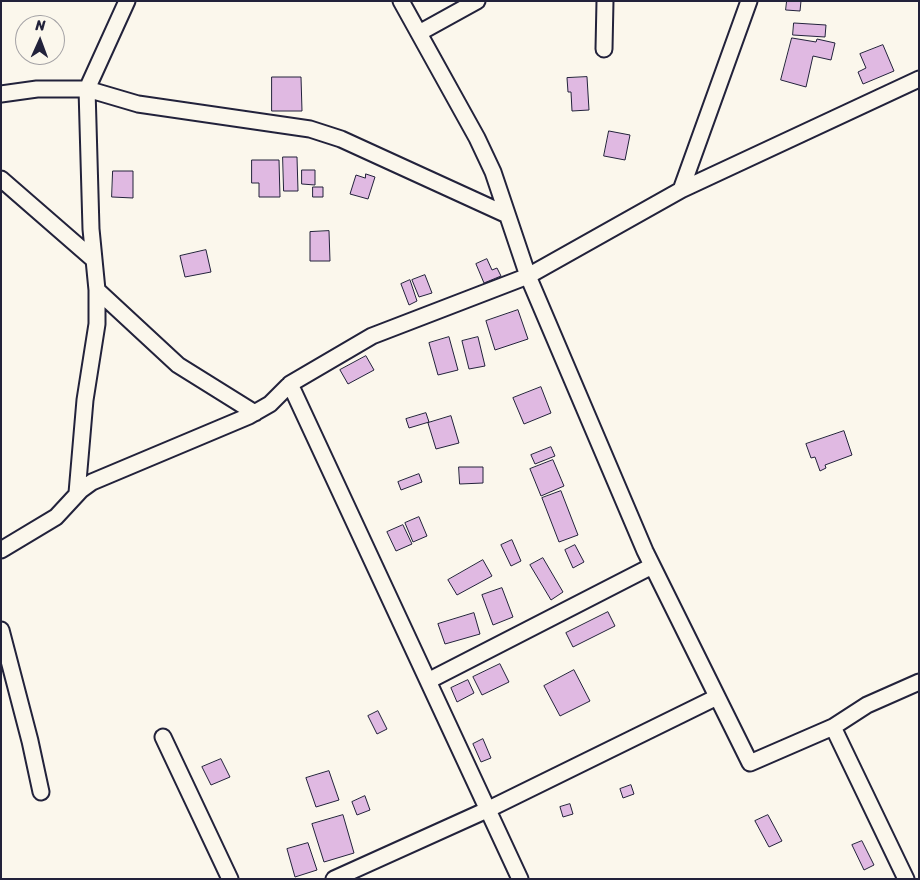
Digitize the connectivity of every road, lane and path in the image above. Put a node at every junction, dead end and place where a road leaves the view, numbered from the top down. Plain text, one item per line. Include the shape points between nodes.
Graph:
1 (127, 1) edge
2 (402, 1) edge
3 (478, 1) edge
4 (605, 1) edge
5 (749, 1) edge
6 (419, 33) junction
7 (604, 49) dead end
8 (919, 79) edge
9 (87, 89) junction
10 (1, 94) edge
11 (1, 179) edge
12 (681, 190) junction
13 (506, 214) junction
14 (93, 259) junction
15 (528, 276) junction
16 (97, 290) junction
17 (290, 384) junction
18 (255, 413) junction
19 (77, 493) junction
20 (1, 550) edge
21 (652, 566) junction
22 (1, 630) edge
23 (428, 681) junction
24 (919, 682) edge
25 (717, 697) junction
26 (833, 727) junction
27 (163, 737) dead end
28 (41, 792) dead end
29 (488, 809) junction
30 (230, 879) edge
31 (334, 879) edge
32 (520, 879) edge
33 (906, 879) edge

1 - 9 street
2 - 6 street
3 - 6 street
4 - 7 street
5 - 12 street
6 - 13 street via 481,147 493,172
8 - 12 street
9 - 10 street via 37,89
9 - 13 street via 138,104 310,129 340,139
9 - 14 street
11 - 14 street
12 - 15 street
13 - 15 street
14 - 16 street
15 - 17 street via 372,336
15 - 21 street
16 - 18 street via 178,365
16 - 19 street via 98,324 85,400
17 - 18 street via 270,404
17 - 23 street
18 - 19 street via 92,482
19 - 20 street via 56,516
21 - 23 street
21 - 25 street
22 - 28 street
23 - 29 street
24 - 26 street via 867,705
25 - 26 street via 750,763
25 - 29 street
26 - 33 street
27 - 30 street
29 - 31 street
29 - 32 street

